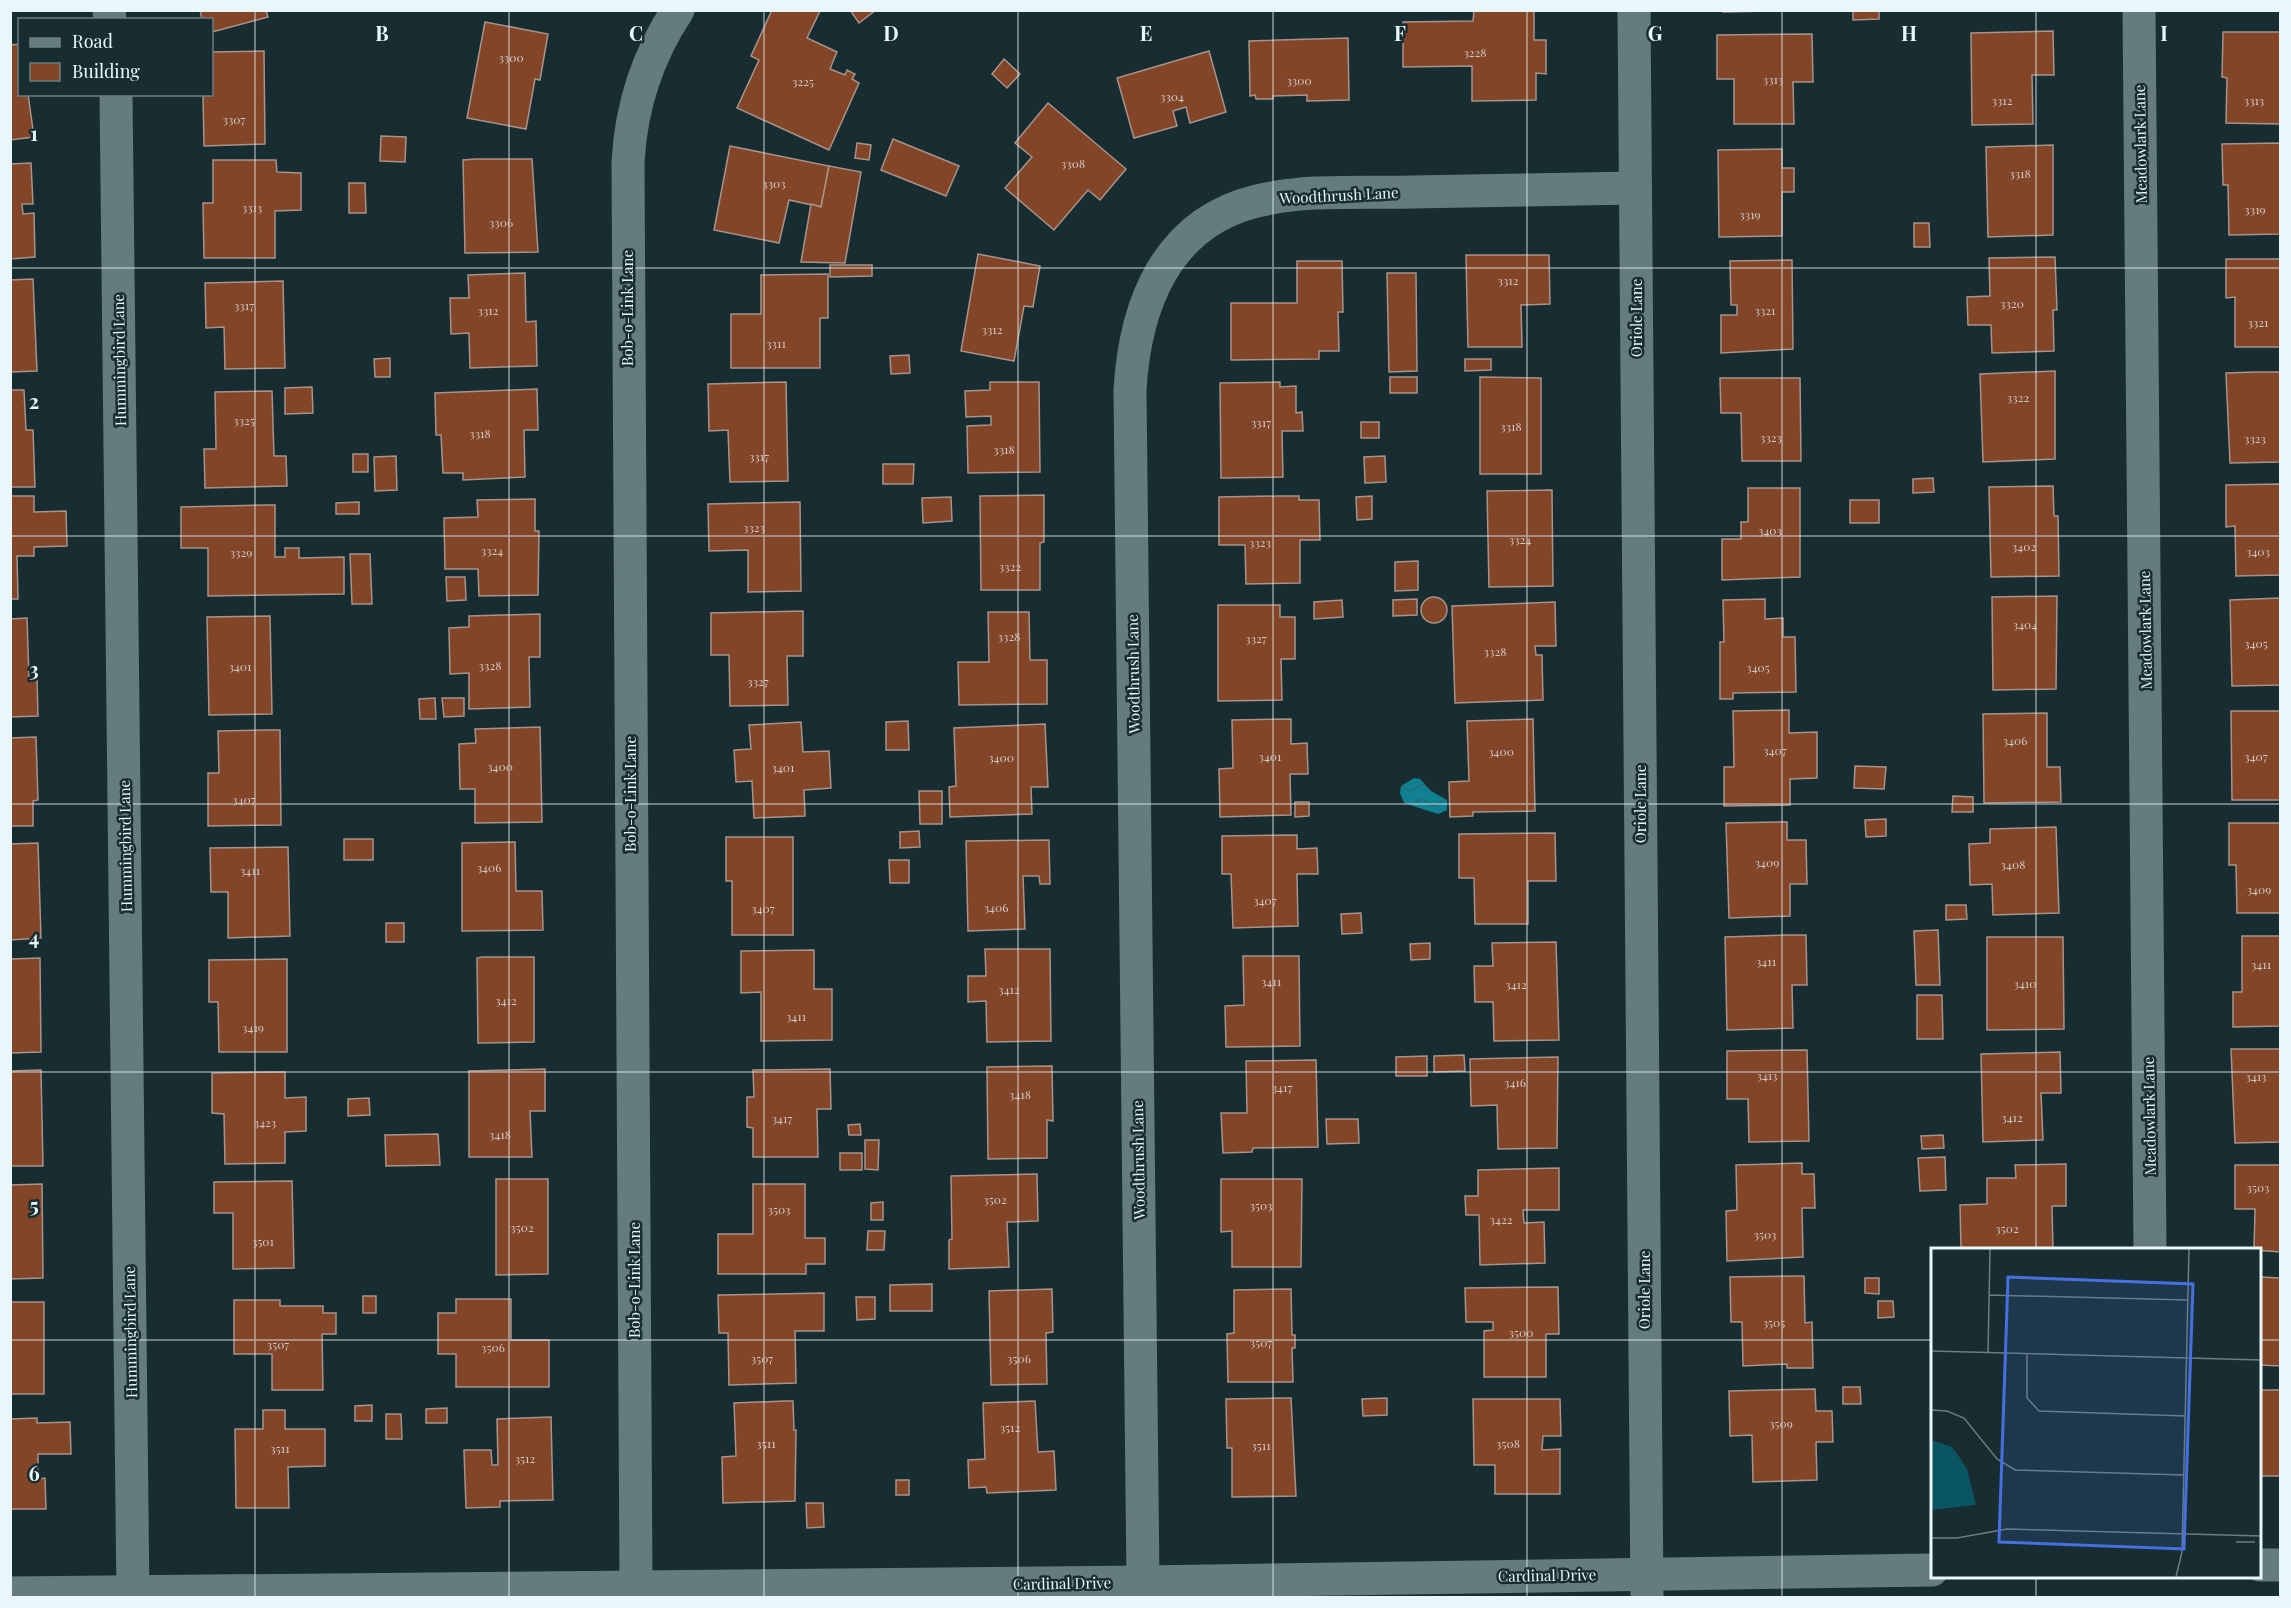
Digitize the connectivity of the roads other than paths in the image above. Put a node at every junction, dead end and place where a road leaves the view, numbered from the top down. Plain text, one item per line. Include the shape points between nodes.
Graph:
1 (678, 10) edge
2 (1634, 10) edge
3 (2139, 10) edge
4 (116, 96) edge
5 (1635, 188) junction
6 (2150, 1248) edge
7 (2261, 1565) edge
8 (2280, 1565) edge
9 (1931, 1570) edge
10 (1143, 1582) junction
11 (1647, 1585) edge
12 (636, 1587) junction
13 (10, 1593) edge
14 (133, 1595) edge

1 - 12 street, Bob-o-Link Lane via 657,48 637,103 629,142 627,194
2 - 5 street, Oriole Lane
3 - 6 street, Meadowlark Lane
4 - 14 street, Hummingbird Lane
5 - 10 street, Woodthrush Lane via 1318,194 1258,201 1222,214 1193,235 1158,275 1142,308 1130,390
5 - 11 street, Oriole Lane
7 - 8 street
9 - 11 street, Cardinal Drive
10 - 11 street, Cardinal Drive
10 - 12 street, Cardinal Drive
12 - 14 street, Cardinal Drive
13 - 14 street, Cardinal Drive

